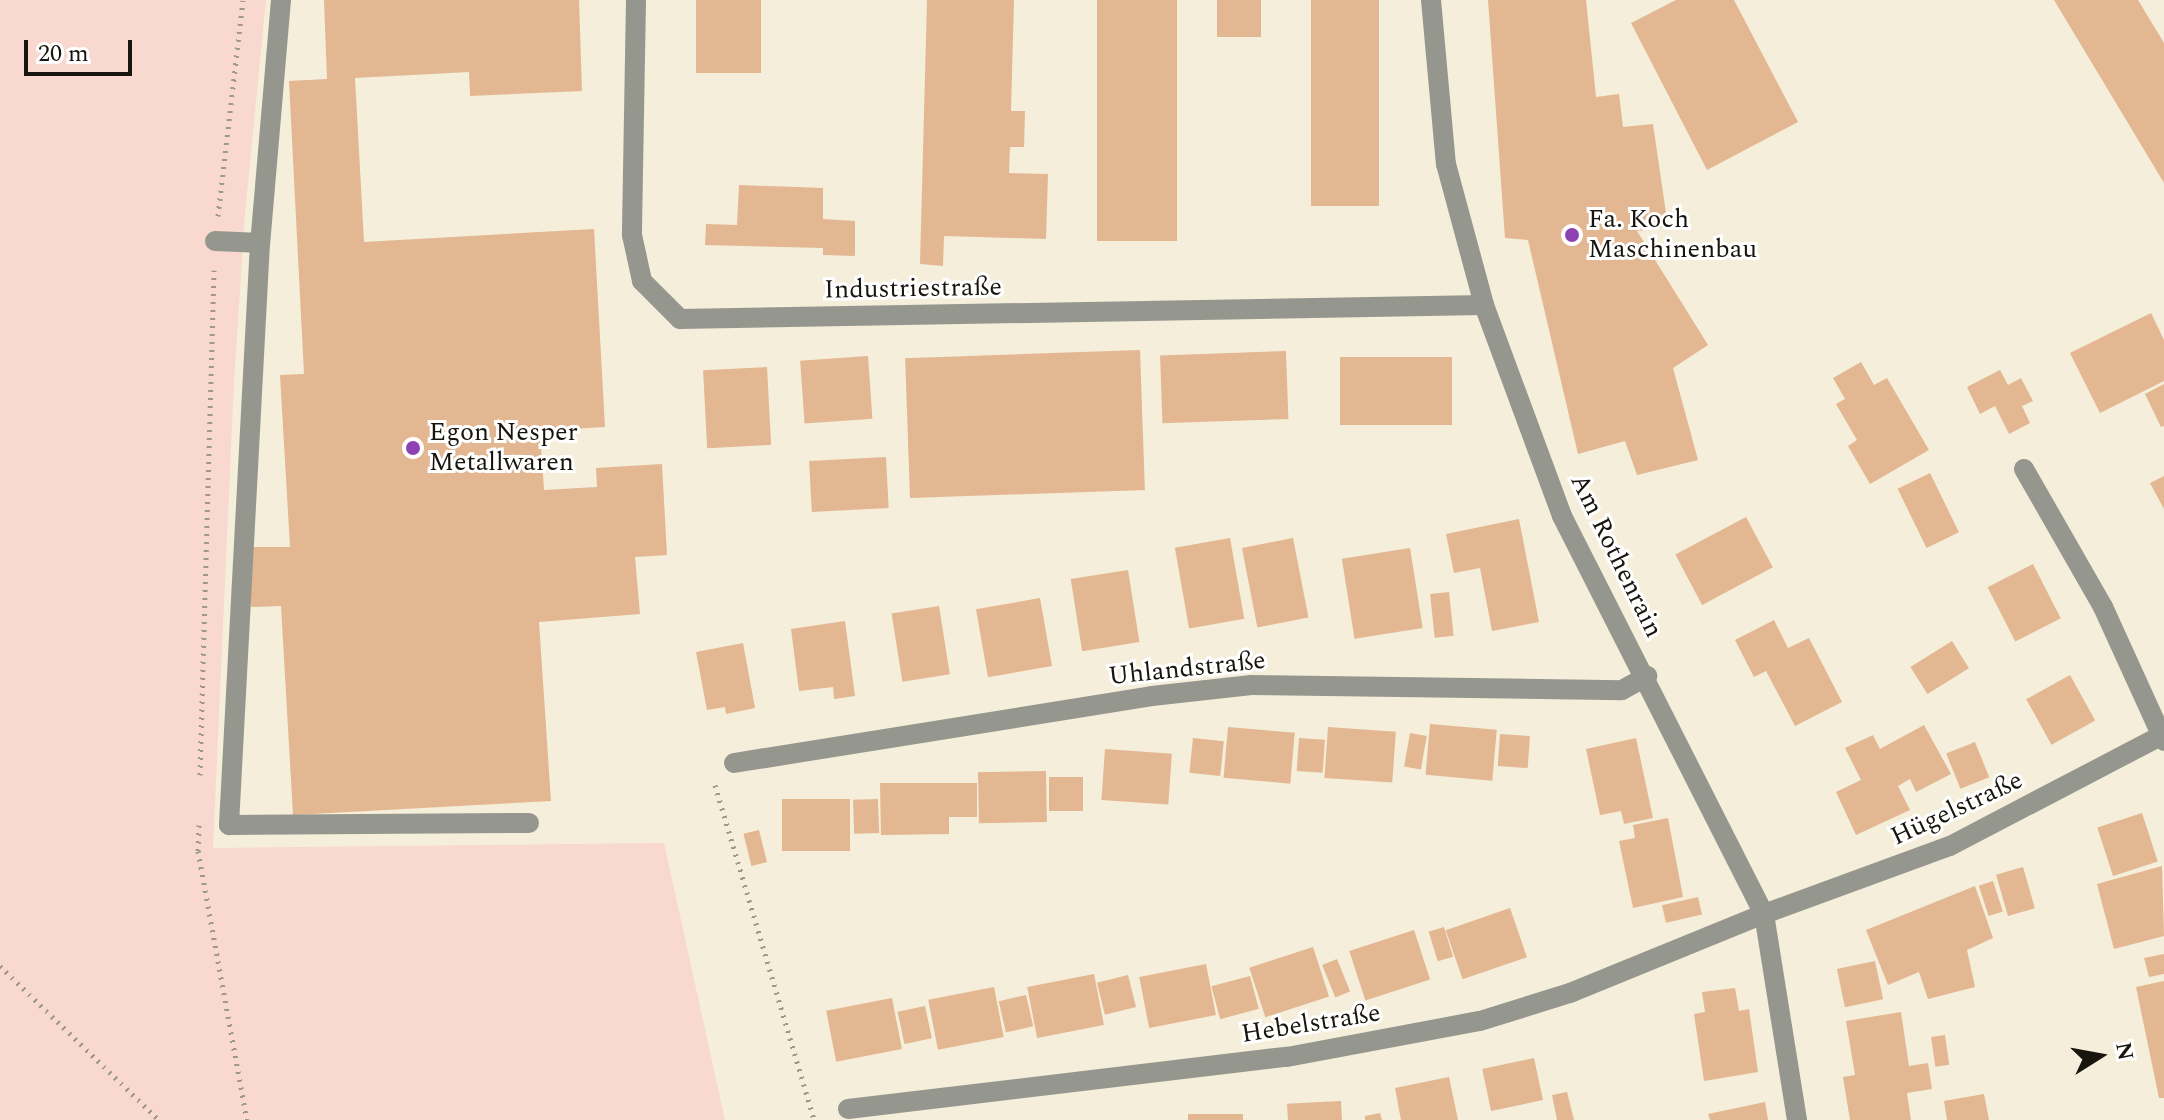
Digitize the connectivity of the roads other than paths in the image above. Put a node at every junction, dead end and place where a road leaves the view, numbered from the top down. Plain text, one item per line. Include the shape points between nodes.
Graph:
1 (281, 0) edge
2 (636, 0) edge
3 (1431, 0) edge
4 (215, 241) road end
5 (260, 243) junction
6 (1484, 305) junction
7 (2024, 469) dead end
8 (1647, 676) junction
9 (2163, 737) edge
10 (734, 763) road end
11 (529, 823) dead end
12 (1764, 914) junction
13 (848, 1109) dead end
14 (1797, 1120) edge

1 - 5 street
2 - 6 street, Industriestraße via 632,235 642,281 680,319
3 - 6 street, Am Rothenrain via 1446,164
4 - 5 street
5 - 11 street via 229,825
6 - 8 street, Am Rothenrain via 1562,516
7 - 9 street via 2103,607
8 - 10 street, Uhlandstraße via 1622,690 1251,685
8 - 12 street, Am Rothenrain
9 - 12 street, Hügelstraße via 1950,846
12 - 13 street, Hebelstraße via 1570,993 1480,1021 1287,1057
12 - 14 street, Am Rothenrain

